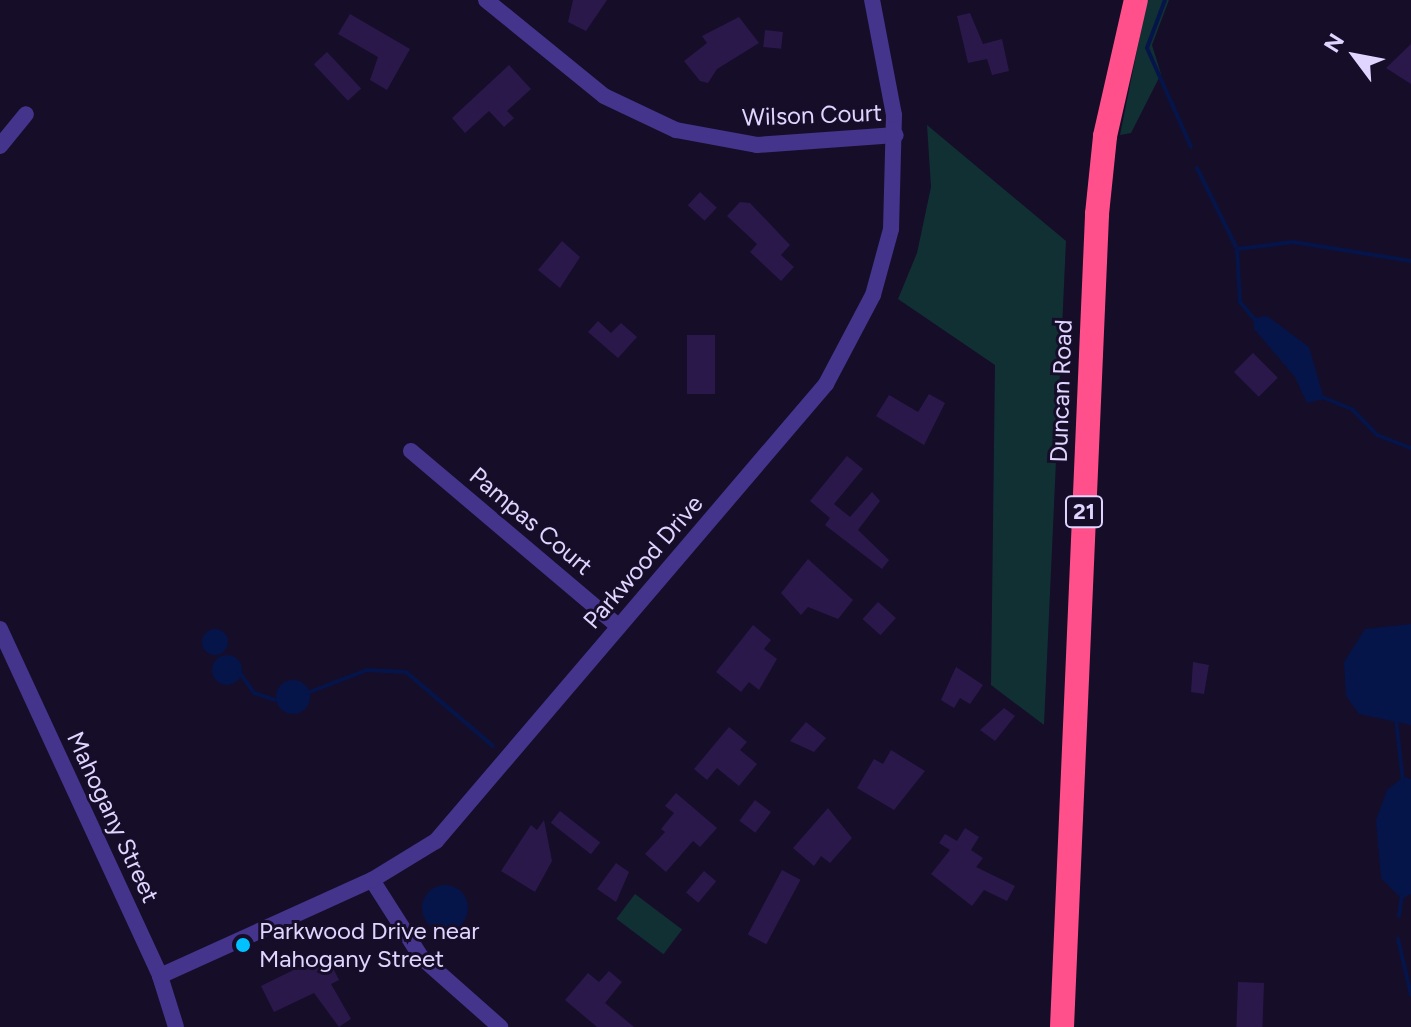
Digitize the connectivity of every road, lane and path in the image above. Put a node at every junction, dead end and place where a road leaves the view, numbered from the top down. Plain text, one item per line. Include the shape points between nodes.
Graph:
1 (486, 0) edge
2 (872, 0) edge
3 (1136, 0) edge
4 (26, 114) dead end
5 (896, 135) junction
6 (0, 146) edge
7 (411, 451) dead end
8 (619, 627) junction
9 (0, 629) edge
10 (372, 880) junction
11 (160, 976) junction
12 (176, 1027) edge
13 (500, 1027) edge
14 (1062, 1027) edge

1 - 5 street, Wilson Court via 604,96 676,130 757,145
2 - 5 street, Parkwood Drive
3 - 14 highway, Duncan Road / 21 via 1105,136 1097,214
4 - 6 street
5 - 8 street, Parkwood Drive via 891,229 852,341 826,384
7 - 8 street, Pampas Court
8 - 10 street, Parkwood Drive via 456,823
9 - 11 street, Mahogany Street
10 - 11 street, Parkwood Drive
10 - 13 street via 421,957
11 - 12 street, Mahogany Street

